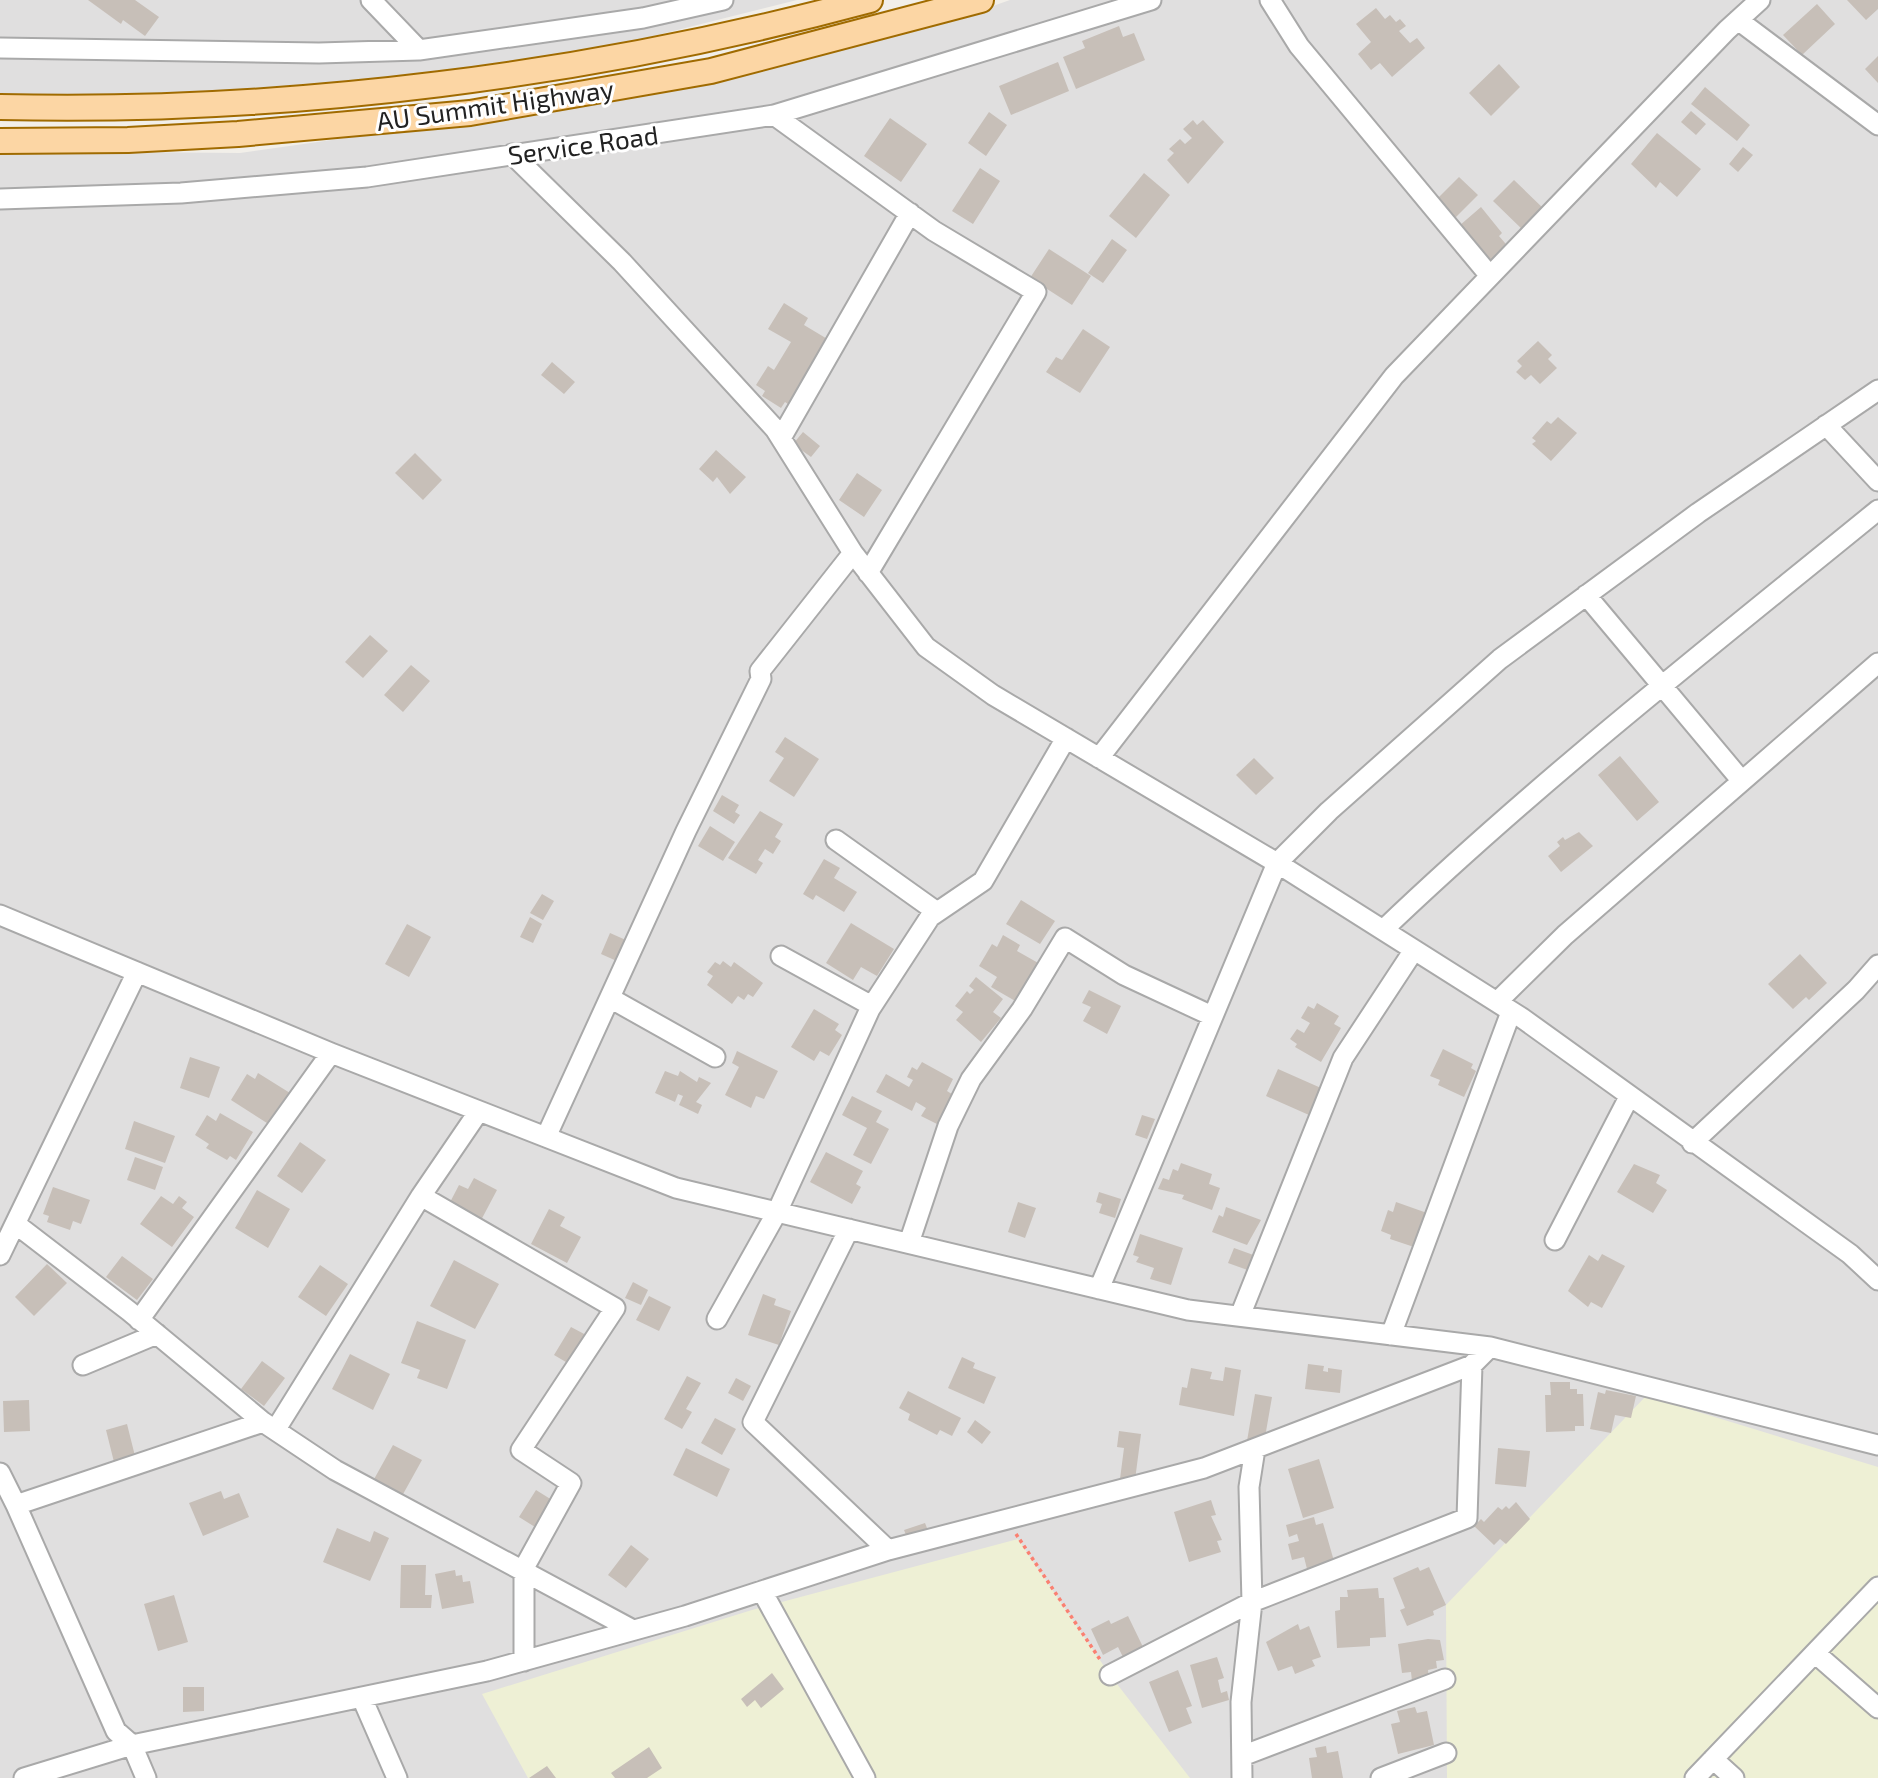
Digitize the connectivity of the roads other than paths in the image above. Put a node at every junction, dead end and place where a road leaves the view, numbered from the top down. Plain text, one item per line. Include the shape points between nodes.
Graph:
1 (371, 0) edge
2 (723, 0) edge
3 (870, 0) edge
4 (981, 0) edge
5 (1151, 0) edge
6 (1270, 0) edge
7 (1760, 0) edge
8 (640, 9) edge
9 (1738, 20) junction
10 (0, 48) edge
11 (419, 50) junction
12 (0, 107) edge
13 (774, 115) junction
14 (1878, 125) edge
15 (0, 141) edge
16 (512, 154) junction
17 (0, 199) edge
18 (911, 213) junction
19 (1490, 276) junction
20 (1878, 390) edge
21 (1826, 425) junction
22 (780, 438) junction
23 (1878, 481) edge
24 (1878, 510) edge
25 (853, 553) junction
26 (869, 573) junction
27 (1586, 595) junction
28 (1878, 663) edge
29 (1662, 686) junction
30 (1066, 738) junction
31 (1099, 758) junction
32 (1741, 780) junction
33 (836, 840) dead end
34 (1276, 863) junction
35 (937, 912) junction
36 (0, 915) edge
37 (1383, 930) junction
38 (1414, 950) junction
39 (781, 956) dead end
40 (1878, 965) edge
41 (137, 972) junction
42 (610, 998) junction
43 (872, 1006) junction
44 (1504, 1007) junction
45 (1210, 1015) junction
46 (331, 1053) junction
47 (715, 1057) dead end
48 (1629, 1097) junction
49 (479, 1111) junction
50 (547, 1137) junction
51 (1692, 1143) junction
52 (421, 1196) junction
53 (777, 1212) junction
54 (17, 1225) junction
55 (849, 1229) junction
56 (1555, 1240) dead end
57 (908, 1243) junction
58 (0, 1255) edge
59 (1878, 1280) edge
60 (1099, 1289) junction
61 (1240, 1316) junction
62 (717, 1319) dead end
63 (139, 1320) junction
64 (157, 1334) junction
65 (1391, 1335) junction
66 (1490, 1347) junction
67 (83, 1365) dead end
68 (1472, 1365) junction
69 (269, 1425) junction
70 (1878, 1445) edge
71 (1255, 1449) junction
72 (0, 1473) edge
73 (16, 1505) junction
74 (888, 1550) junction
75 (524, 1569) junction
76 (1878, 1587) edge
77 (762, 1591) junction
78 (1252, 1602) junction
79 (633, 1630) junction
80 (1815, 1653) junction
81 (524, 1661) junction
82 (1110, 1675) road end
83 (1446, 1679) dead end
84 (362, 1698) junction
85 (1878, 1708) edge
86 (132, 1745) junction
87 (1446, 1753) dead end
88 (1242, 1756) junction
89 (1713, 1759) junction
90 (24, 1778) edge
91 (146, 1778) edge
92 (397, 1778) edge
93 (865, 1778) edge
94 (1242, 1778) edge
95 (1381, 1778) edge
96 (1695, 1778) edge
97 (1734, 1778) edge

1 - 11 street
2 - 8 street
3 - 12 main road, AU Summit Highway via 701,41 455,82 232,104
4 - 15 main road, AU Summit Highway via 712,71 470,113 225,135
5 - 13 street, Service Road
6 - 19 street via 1299,46
7 - 9 street
8 - 11 street
9 - 14 street
9 - 19 street
10 - 11 street
13 - 16 street, Service Road
13 - 18 street
16 - 17 street, Service Road via 353,178 181,193
16 - 22 street via 622,262
18 - 22 street
18 - 26 street via 1036,292
19 - 31 street via 1394,376
20 - 21 street
21 - 23 street
21 - 27 street
22 - 25 street
24 - 29 street
25 - 26 street
25 - 42 street via 760,671 761,679
26 - 30 street via 926,647 993,695
27 - 29 street
27 - 34 street via 1500,659
28 - 32 street
29 - 32 street
29 - 37 street via 1466,851
30 - 31 street
30 - 35 street via 983,881
31 - 34 street
32 - 44 street via 1565,934
33 - 35 street
34 - 37 street
34 - 45 street
35 - 43 street
36 - 41 street
37 - 38 street
38 - 44 street
38 - 61 street via 1343,1058
39 - 43 street
40 - 51 street
41 - 46 street
41 - 54 street
42 - 47 street
42 - 50 street
43 - 53 street
44 - 48 street
44 - 65 street
45 - 57 street via 1124,975 1065,938 971,1079 948,1126
45 - 60 street
46 - 49 street
46 - 63 street
48 - 51 street
48 - 56 street
49 - 50 street
49 - 52 street
50 - 53 street via 676,1188
51 - 59 street via 1850,1254
52 - 69 street
52 - 75 street via 615,1308 521,1450 571,1483
53 - 55 street
53 - 62 street
54 - 58 street
54 - 63 street
55 - 57 street
55 - 74 street via 753,1422
57 - 60 street
60 - 61 street via 1188,1310
61 - 65 street
63 - 64 street
64 - 67 street
64 - 69 street
65 - 66 street
66 - 68 street
66 - 70 street
68 - 71 street
68 - 78 street via 1467,1518
69 - 73 street
69 - 75 street via 335,1470
71 - 74 street via 1204,1468
71 - 78 street via 1249,1487
72 - 73 street
73 - 86 street via 116,1731
74 - 77 street
75 - 79 street
75 - 81 street
76 - 80 street
77 - 79 street
77 - 93 street
78 - 82 street
78 - 88 street via 1241,1702
79 - 81 street
80 - 85 street
80 - 89 street
81 - 84 street
83 - 88 street
84 - 86 street
84 - 92 street
86 - 90 street
86 - 91 street
87 - 95 street
88 - 94 street
89 - 96 street
89 - 97 street

